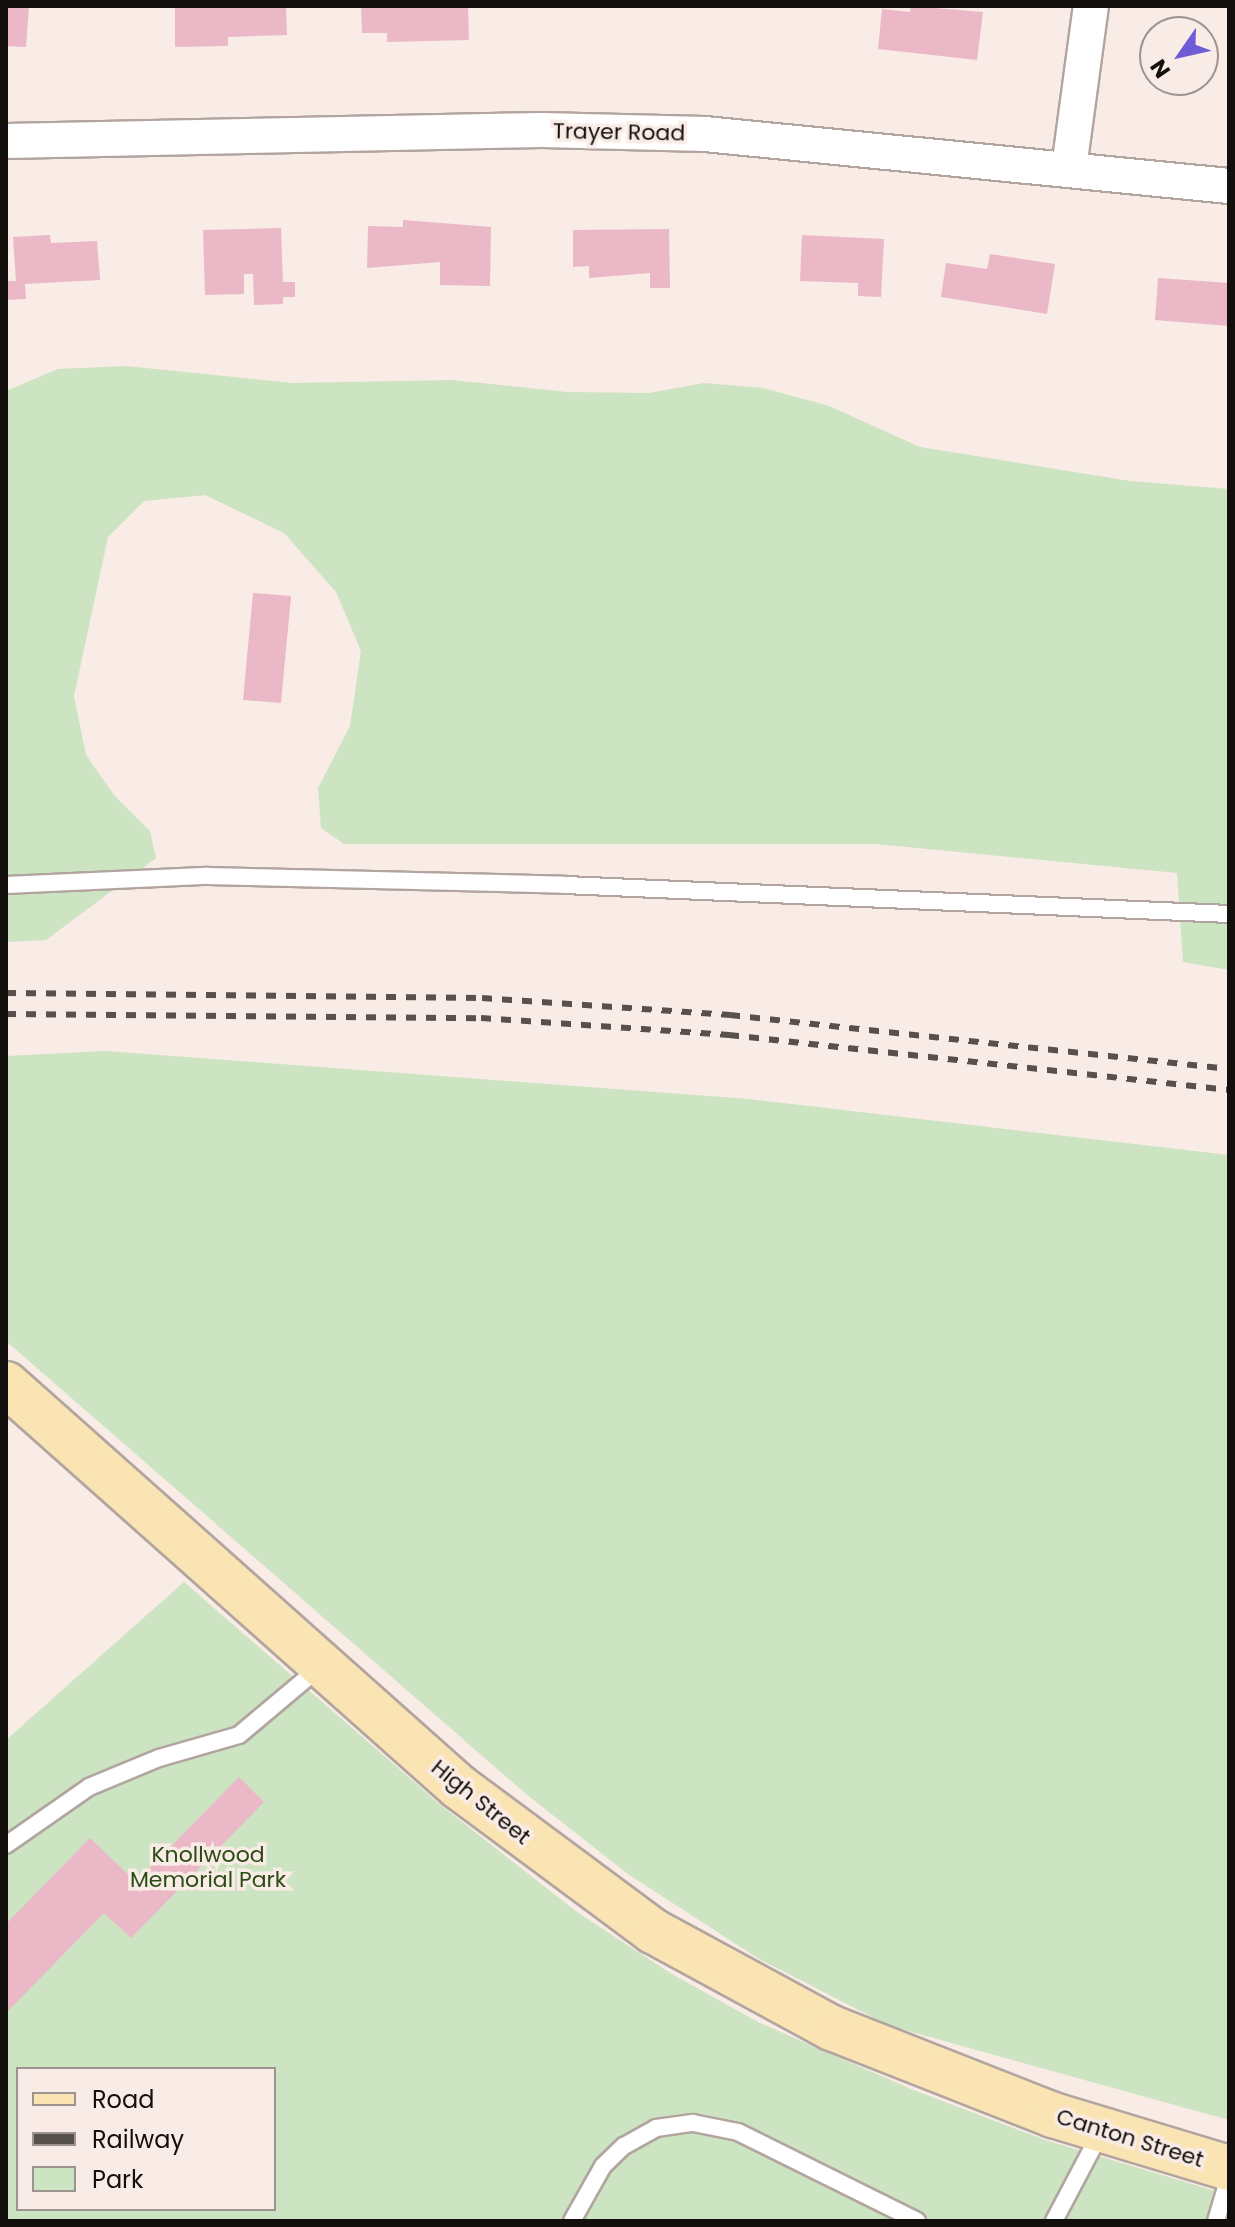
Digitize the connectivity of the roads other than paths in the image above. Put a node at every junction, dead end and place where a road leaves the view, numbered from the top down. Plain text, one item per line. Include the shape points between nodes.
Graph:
1 (1091, 6) edge
2 (6, 141) edge
3 (1069, 168) junction
4 (1229, 186) edge
5 (6, 885) edge
6 (1229, 914) edge
7 (6, 1384) edge
8 (323, 1665) junction
9 (6, 1845) edge
10 (1031, 2107) joint
11 (1102, 2130) junction
12 (1229, 2168) edge
13 (1229, 2177) edge
14 (572, 2221) edge
15 (917, 2221) edge
16 (1054, 2221) edge
17 (1216, 2221) edge

1 - 3 street
2 - 3 street, Trayer Road via 542,130 705,134
3 - 4 street, Trayer Road
5 - 6 lane via 208,876
7 - 8 street, High Street
8 - 9 lane via 239,1735 159,1758 89,1787
8 - 10 street, High Street via 470,1795 593,1890 683,1950 832,2028
10 - 11 street, Canton Street
11 - 12 street, Canton Street
11 - 16 lane
13 - 17 lane
14 - 15 lane via 616,2152 647,2132 693,2123 738,2132

